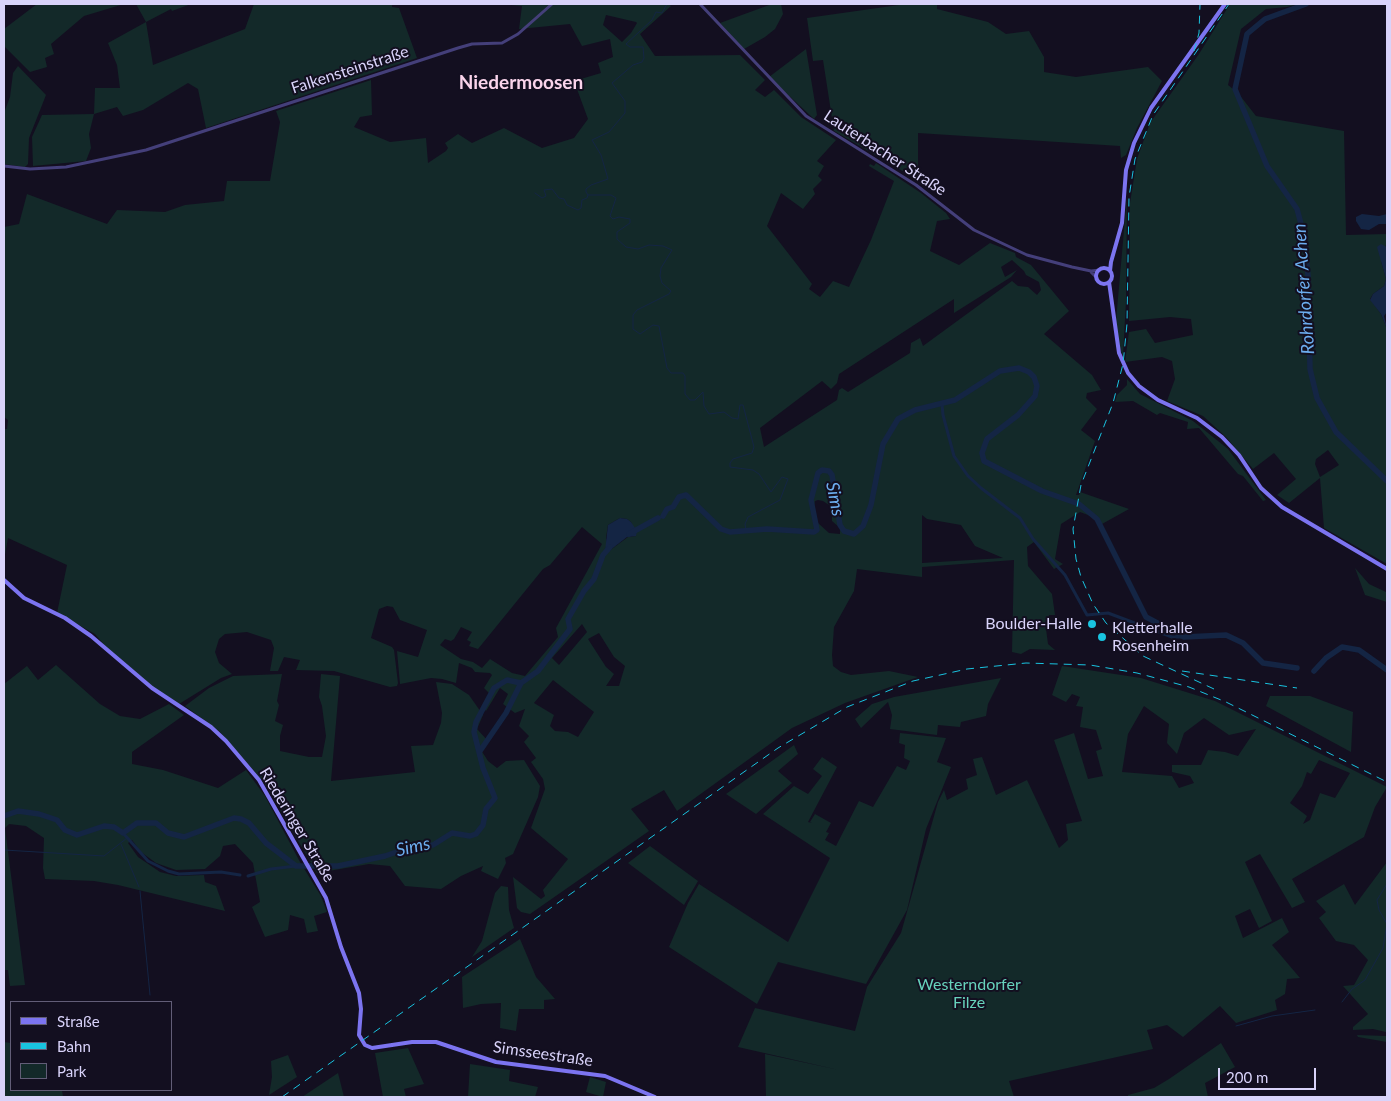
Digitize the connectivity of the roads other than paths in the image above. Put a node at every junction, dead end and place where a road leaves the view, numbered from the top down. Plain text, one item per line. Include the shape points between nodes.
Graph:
1 (552, 4) edge
2 (700, 4) edge
3 (1225, 4) edge
4 (4, 166) edge
5 (1111, 262) junction
6 (1105, 269) junction
7 (1100, 270) junction
8 (1091, 271) junction
9 (1110, 272) junction
10 (1097, 278) junction
11 (1109, 282) junction
12 (1104, 284) junction
13 (1109, 292) junction
14 (1387, 569) edge
15 (4, 580) edge
16 (367, 1046) joint
17 (655, 1097) edge

1 - 4 street, Falkensteinstraße via 518,34 502,43 458,48 146,150 66,167 30,169
2 - 8 street, Lauterbacher Straße via 791,103 814,123 916,184 986,237 1028,255
3 - 5 main road via 1156,101 1138,133 1129,156 1122,223
5 - 6 main road
5 - 9 main road
6 - 7 main road
6 - 9 main road
7 - 8 street, Lauterbacher Straße
7 - 10 main road
8 - 10 street
9 - 11 main road
10 - 12 main road
11 - 12 main road
11 - 13 main road
12 - 13 main road
13 - 14 main road via 1119,353 1128,373 1139,386 1158,400 1197,418 1222,437 1239,455 1261,488 1282,507
15 - 16 main road, Riederinger Straße via 24,598 65,618 91,636 152,688 219,734 259,780 326,898 359,993 359,1035
16 - 17 main road, Simsseestraße via 436,1042 496,1062 605,1076

